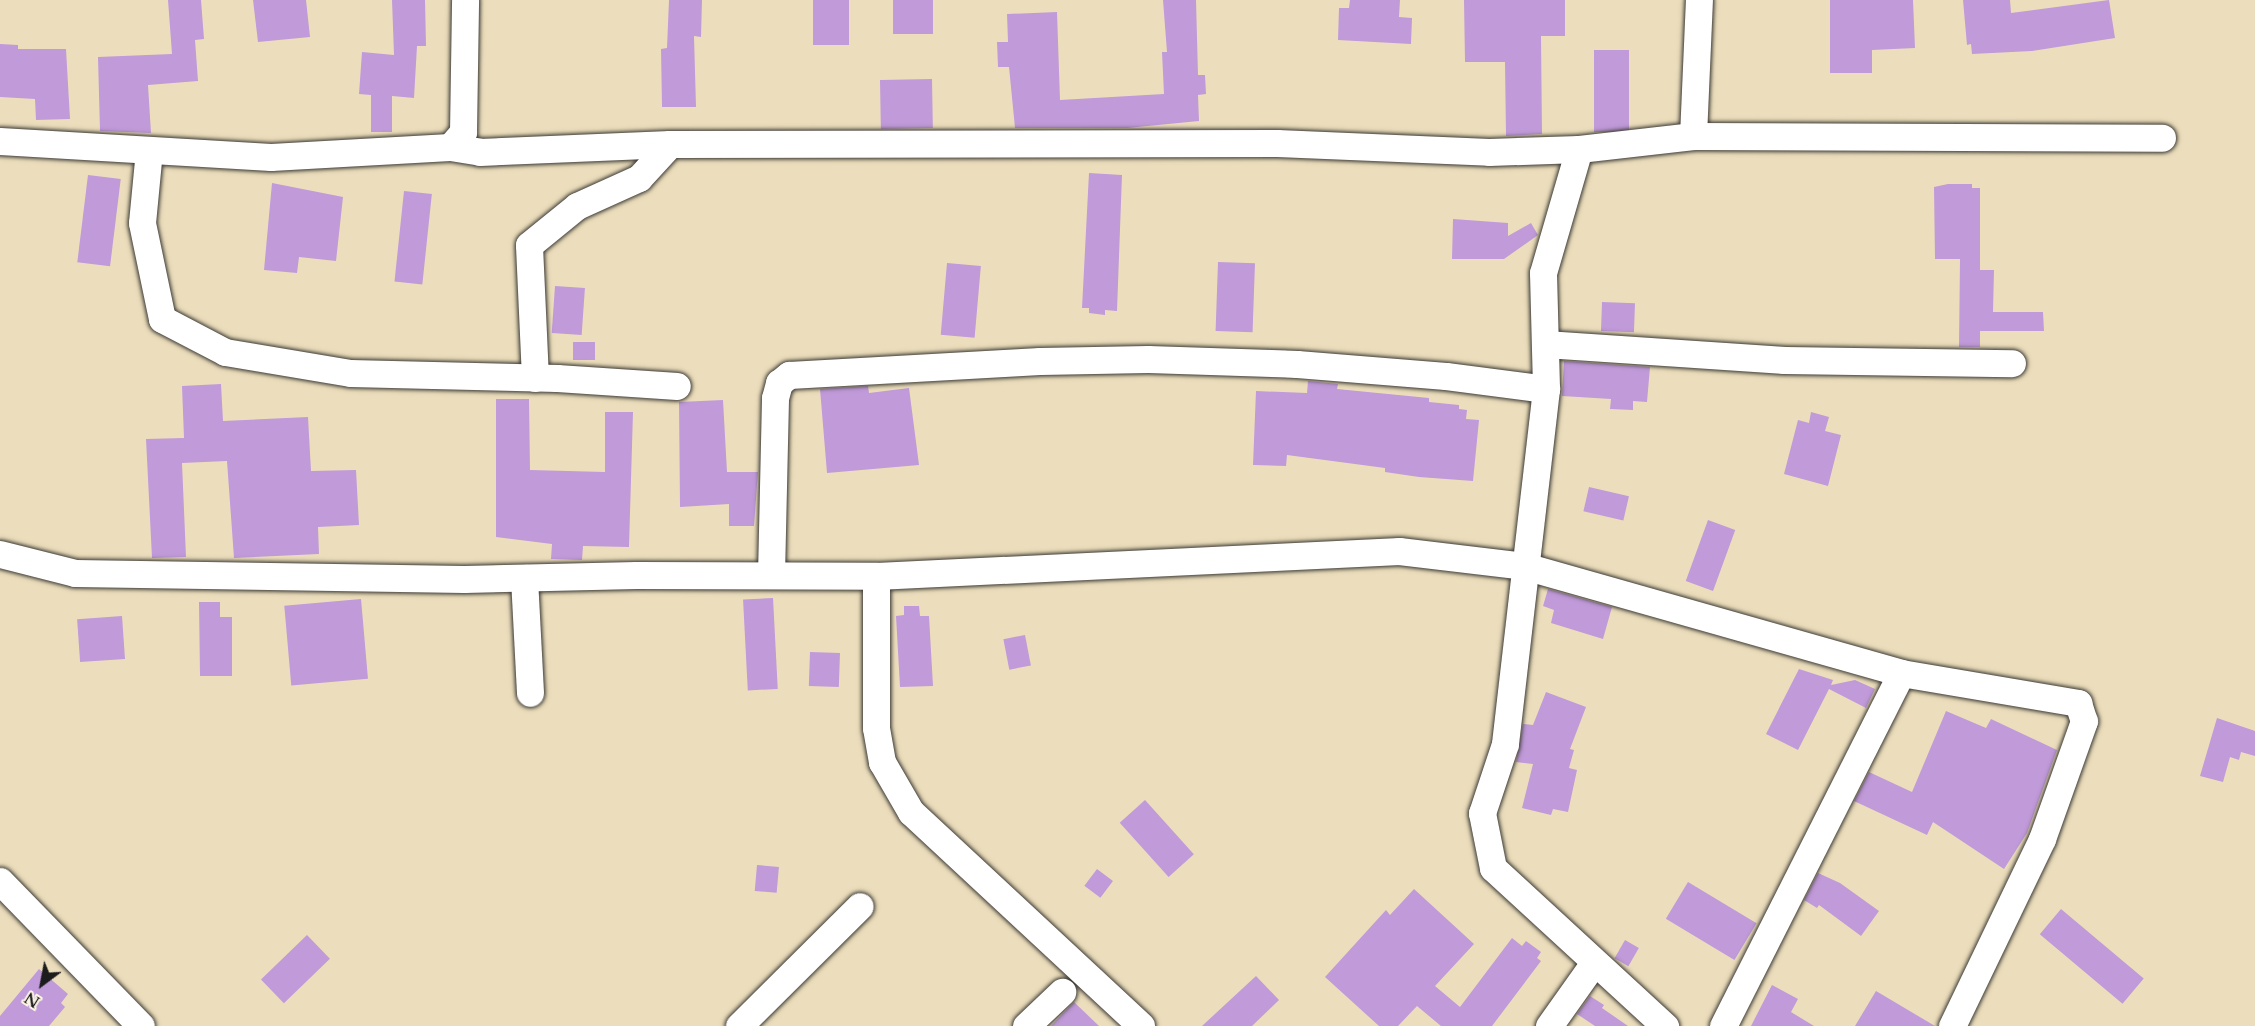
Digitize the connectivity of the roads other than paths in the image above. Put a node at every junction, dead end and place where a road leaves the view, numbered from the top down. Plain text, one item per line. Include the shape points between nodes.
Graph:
1 (465, 0) edge
2 (1699, 0) edge
3 (1694, 136) junction
4 (2162, 138) dead end
5 (0, 141) edge
6 (670, 144) junction
7 (450, 147) junction
8 (1579, 149) junction
9 (149, 150) junction
10 (1545, 344) junction
11 (2012, 363) dead end
12 (535, 378) junction
13 (677, 386) dead end
14 (1546, 389) junction
15 (0, 554) edge
16 (1524, 566) junction
17 (771, 575) junction
18 (876, 576) junction
19 (524, 578) junction
20 (1901, 673) junction
21 (531, 693) dead end
22 (0, 881) edge
23 (860, 906) dead end
24 (1593, 964) junction
25 (1062, 992) dead end
26 (141, 1026) edge
27 (739, 1026) edge
28 (1026, 1026) edge
29 (1141, 1026) edge
30 (1548, 1026) edge
31 (1665, 1026) edge
32 (1723, 1026) edge
33 (1952, 1026) edge

1 - 7 street via 463,132
2 - 3 street
3 - 4 street
3 - 8 street
5 - 9 street
6 - 7 street via 480,152
6 - 8 street via 1277,143 1489,152
6 - 12 street via 639,178 576,207 529,245
7 - 9 street via 270,157
8 - 10 street via 1544,273
9 - 12 street via 142,223 162,319 225,352 282,363 350,373
10 - 11 street via 1784,360
10 - 14 street
12 - 13 street
14 - 16 street
14 - 17 street via 1297,364 1148,359 789,375 779,383 775,398
15 - 19 street via 75,573
16 - 18 street via 1399,551
16 - 20 street
16 - 24 street via 1505,744 1482,813 1493,868
17 - 18 street
17 - 19 street
18 - 29 street via 876,728 882,762 905,802 911,812
19 - 21 street
20 - 32 street
20 - 33 street via 2078,703 2084,721 2042,839
22 - 26 street
23 - 27 street
24 - 30 street
24 - 31 street
25 - 28 street

